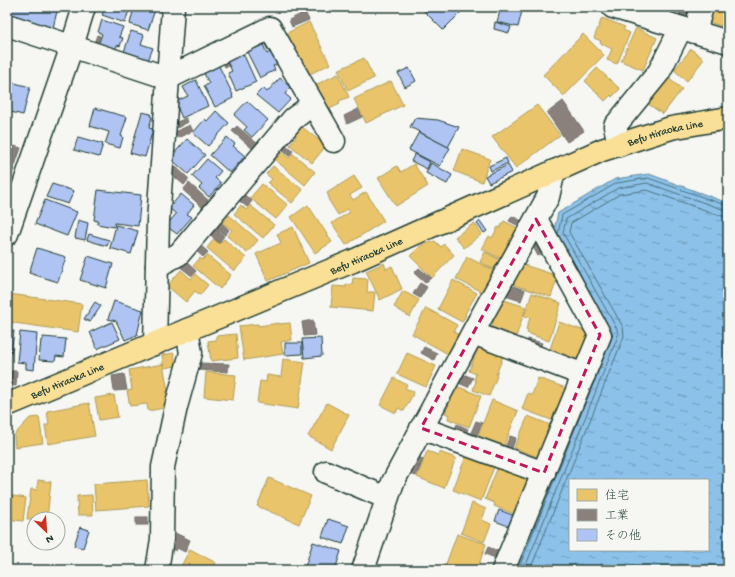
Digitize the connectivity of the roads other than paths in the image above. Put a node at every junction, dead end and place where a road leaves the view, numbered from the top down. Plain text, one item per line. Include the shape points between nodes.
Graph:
1 (84, 7) edge
2 (173, 7) edge
3 (613, 7) edge
4 (702, 7) edge
5 (7, 25) edge
6 (688, 30) junction
7 (728, 42) edge
8 (72, 46) junction
9 (168, 78) junction
10 (313, 104) junction
11 (728, 118) edge
12 (334, 141) dead end
13 (619, 145) junction
14 (554, 171) junction
15 (536, 219) junction
16 (7, 234) edge
17 (157, 266) junction
18 (187, 330) junction
19 (473, 333) junction
20 (155, 344) junction
21 (584, 375) junction
22 (7, 405) edge
23 (421, 428) junction
24 (326, 472) dead end
25 (544, 473) junction
26 (387, 498) junction
27 (157, 570) edge
28 (364, 570) edge
29 (503, 570) edge

1 - 8 street
2 - 9 street
3 - 6 street
4 - 6 street
5 - 8 street
6 - 7 street
6 - 13 street via 660,72 615,126
8 - 9 street
8 - 16 street
9 - 10 street via 270,28
9 - 17 street
10 - 12 street
10 - 17 street via 293,119 179,254
11 - 13 main road, Befu Hiraoka Line via 671,128
13 - 14 main road, Befu Hiraoka Line
14 - 15 street via 548,197
14 - 18 main road, Befu Hiraoka Line via 354,261
15 - 19 street
15 - 21 street via 600,335
17 - 20 street
18 - 20 main road, Befu Hiraoka Line
18 - 27 street via 191,353 163,467 162,539
19 - 21 street
19 - 23 street
20 - 22 main road, Befu Hiraoka Line
21 - 25 street
23 - 25 street
23 - 26 street
24 - 26 street
25 - 29 street
26 - 28 street

